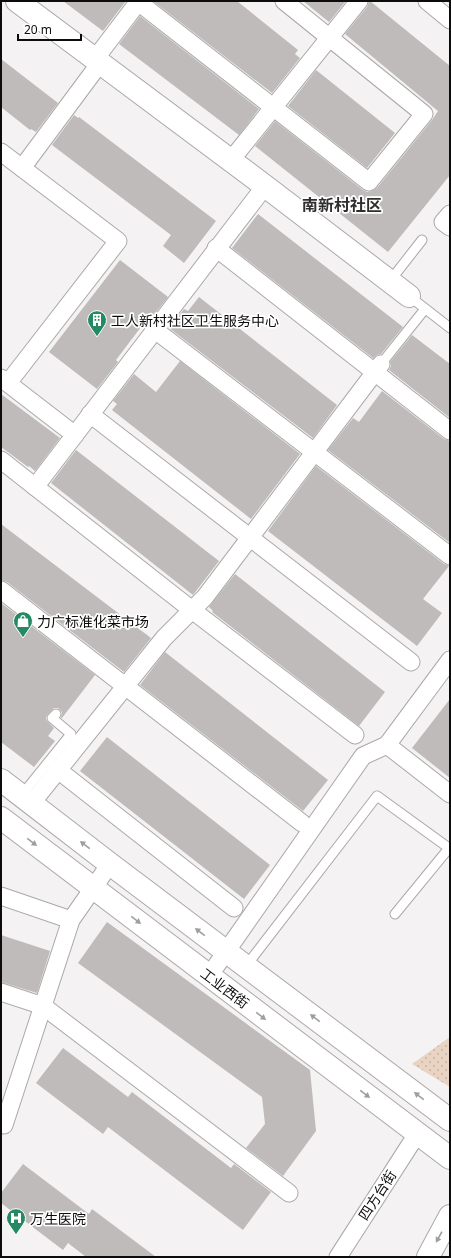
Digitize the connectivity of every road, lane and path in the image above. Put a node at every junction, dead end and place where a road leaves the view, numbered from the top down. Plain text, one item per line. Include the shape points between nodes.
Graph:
1 (17, 1) edge
2 (138, 1) edge
3 (284, 1) edge
4 (359, 1) edge
5 (427, 1) edge
6 (450, 20) edge
7 (329, 38) junction
8 (97, 61) junction
9 (273, 108) junction
10 (1, 152) edge
11 (230, 160) junction
12 (22, 168) junction
13 (265, 186) junction
14 (450, 214) edge
15 (450, 228) edge
16 (422, 240) dead end
17 (216, 248) junction
18 (390, 282) junction
19 (417, 303) junction
20 (150, 326) junction
21 (450, 328) edge
22 (378, 368) junction
23 (4, 380) edge
24 (90, 414) junction
25 (450, 430) edge
26 (75, 435) junction
27 (314, 453) junction
28 (1, 460) edge
29 (35, 487) junction
30 (250, 538) junction
31 (450, 556) edge
32 (1, 590) edge
33 (192, 610) junction
34 (450, 660) edge
35 (411, 662) dead end
36 (445, 678) edge
37 (126, 685) junction
38 (56, 714) dead end
39 (355, 735) dead end
40 (387, 745) junction
41 (58, 770) junction
42 (1, 780) edge
43 (450, 794) edge
44 (26, 800) junction
45 (1, 818) edge
46 (302, 823) dead end
47 (110, 864) junction
48 (93, 888) junction
49 (1, 896) edge
50 (234, 908) dead end
51 (395, 914) dead end
52 (71, 920) junction
53 (227, 952) junction
54 (246, 966) junction
55 (209, 976) junction
56 (1, 992) edge
57 (43, 1006) junction
58 (450, 1120) edge
59 (4, 1125) dead end
60 (417, 1134) junction
61 (450, 1158) edge
62 (289, 1193) dead end
63 (450, 1216) edge
64 (338, 1257) edge
65 (428, 1257) edge

1 - 8 main road
2 - 8 street
2 - 9 street
3 - 7 street
4 - 7 street
5 - 6 street
7 - 9 street
7 - 9 street via 424,114 369,182
8 - 11 main road
8 - 12 street
9 - 11 street
10 - 12 street
11 - 13 main road
12 - 23 street via 118,241
13 - 17 street
13 - 18 main road
14 - 15 street via 444,222
16 - 18 lane
17 - 20 street
17 - 22 street
18 - 19 main road
19 - 21 lane
19 - 22 lane
20 - 24 street
20 - 27 street
22 - 25 street
22 - 27 street
23 - 26 street
24 - 26 street
24 - 30 street
26 - 29 street
27 - 30 street
27 - 31 street
28 - 29 street
29 - 33 street
30 - 33 street
30 - 35 street
32 - 37 street
33 - 37 street via 164,638
33 - 39 street
34 - 36 street
36 - 40 street
37 - 41 street
37 - 46 street
38 - 44 lane via 52,718 71,734
40 - 43 street
40 - 53 street via 363,756
41 - 44 street
41 - 50 street
42 - 44 main road
47 -> 44 main road
45 -> 48 main road, 工业西街
47 - 48 street
53 -> 47 main road
48 - 52 street
48 -> 55 main road, 工业西街
49 - 52 street
51 - 54 lane via 449,848 377,796
52 - 57 street
53 - 54 main road
53 - 55 street
58 -> 54 main road
55 -> 60 main road, 工业西街
56 - 57 street
57 - 59 street
57 - 62 street
60 - 61 main road, 工业西街
60 - 64 street, 四方台街
63 -> 65 main road

